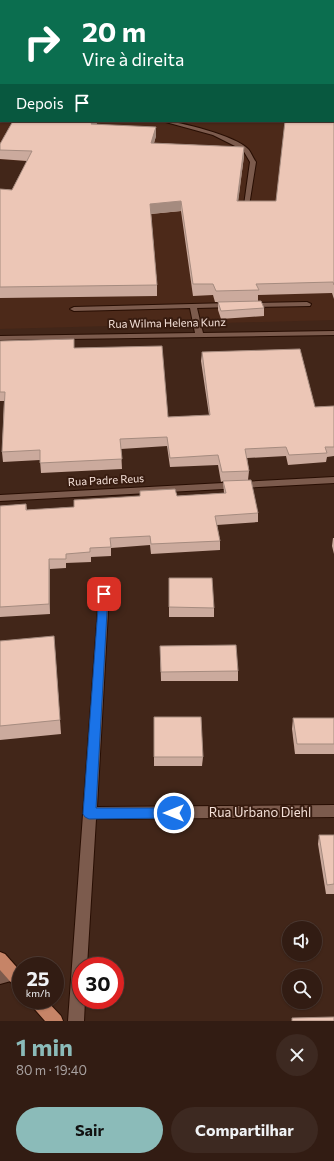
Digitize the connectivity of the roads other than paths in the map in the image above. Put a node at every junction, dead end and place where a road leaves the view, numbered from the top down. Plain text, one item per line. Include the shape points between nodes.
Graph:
1 (169, 122) edge
2 (246, 205) edge
3 (307, 304) dead end
4 (193, 306) junction
5 (74, 309) dead end
6 (334, 333) edge
7 (199, 334) junction
8 (0, 338) edge
9 (334, 480) edge
10 (0, 498) edge
11 (104, 594) dead end
12 (334, 811) edge
13 (89, 814) junction
14 (0, 959) edge
15 (11, 978) edge
16 (44, 1009) edge
17 (55, 1021) edge
18 (76, 1021) edge

1 - 2 street via 215,134 245,149 253,162
3 - 4 street
4 - 5 street
4 - 7 street
6 - 7 street, Rua Wilma Helena Kunz
7 - 8 street, Rua Wilma Helena Kunz
9 - 10 street, Rua Padre Reus
11 - 13 street
12 - 13 street, Rua Urbano Diehl
13 - 18 street
14 - 15 main road
16 - 17 main road

